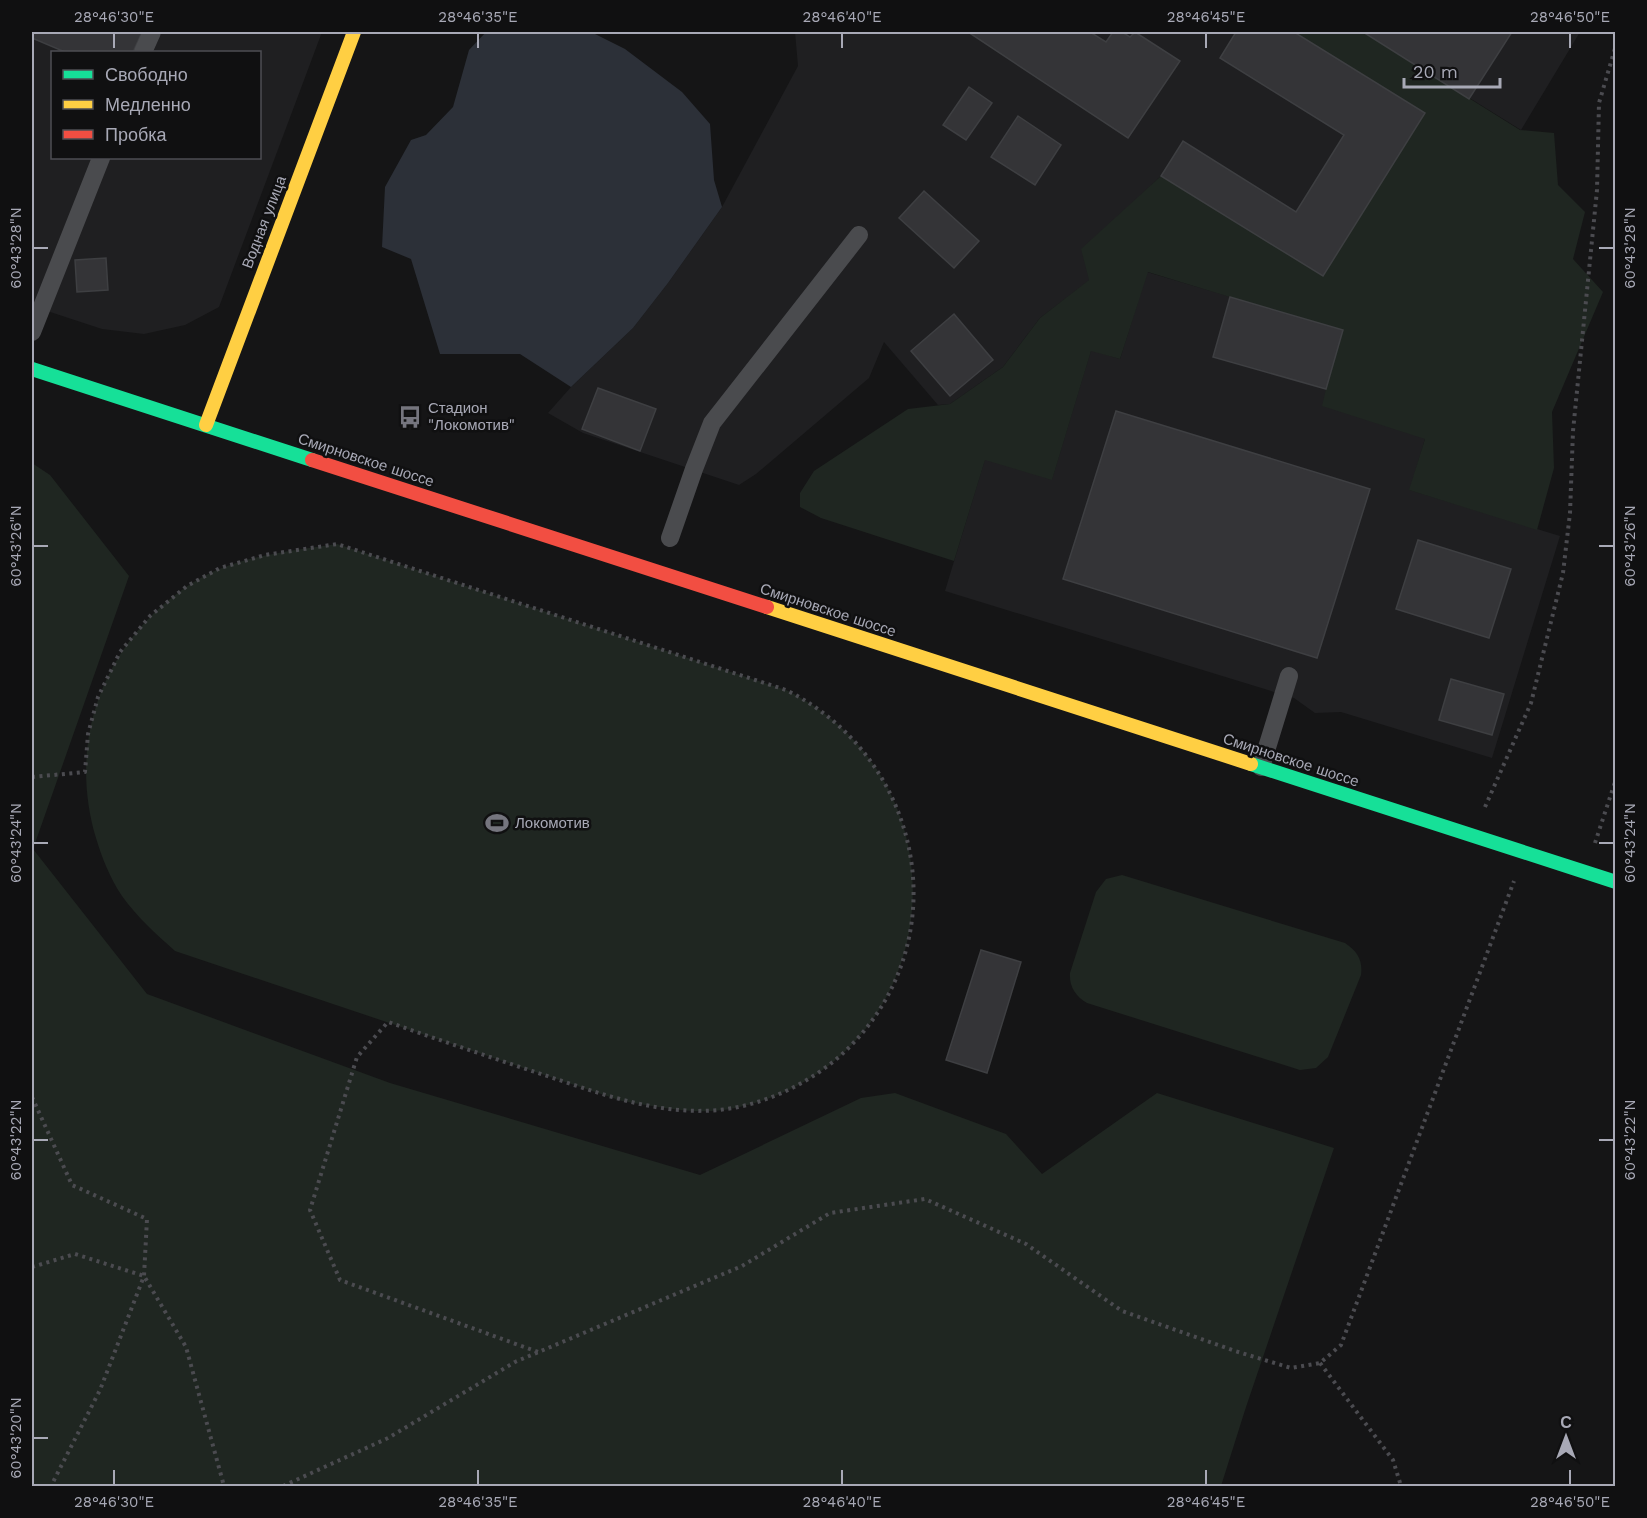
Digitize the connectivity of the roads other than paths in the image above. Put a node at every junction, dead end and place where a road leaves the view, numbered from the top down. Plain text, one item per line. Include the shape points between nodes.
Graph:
1 (152, 32) edge
2 (354, 32) edge
3 (143, 51) edge
4 (101, 159) edge
5 (859, 235) dead end
6 (32, 333) edge
7 (32, 369) edge
8 (206, 425) junction
9 (670, 538) dead end
10 (1289, 676) dead end
11 (1261, 767) junction
12 (1616, 882) edge

1 - 3 lane
2 - 8 street, Водная улица
4 - 6 lane
5 - 9 lane via 712,423
7 - 8 street, Смирновское шоссе
8 - 11 street, Смирновское шоссе
10 - 11 lane
11 - 12 street, Смирновское шоссе

